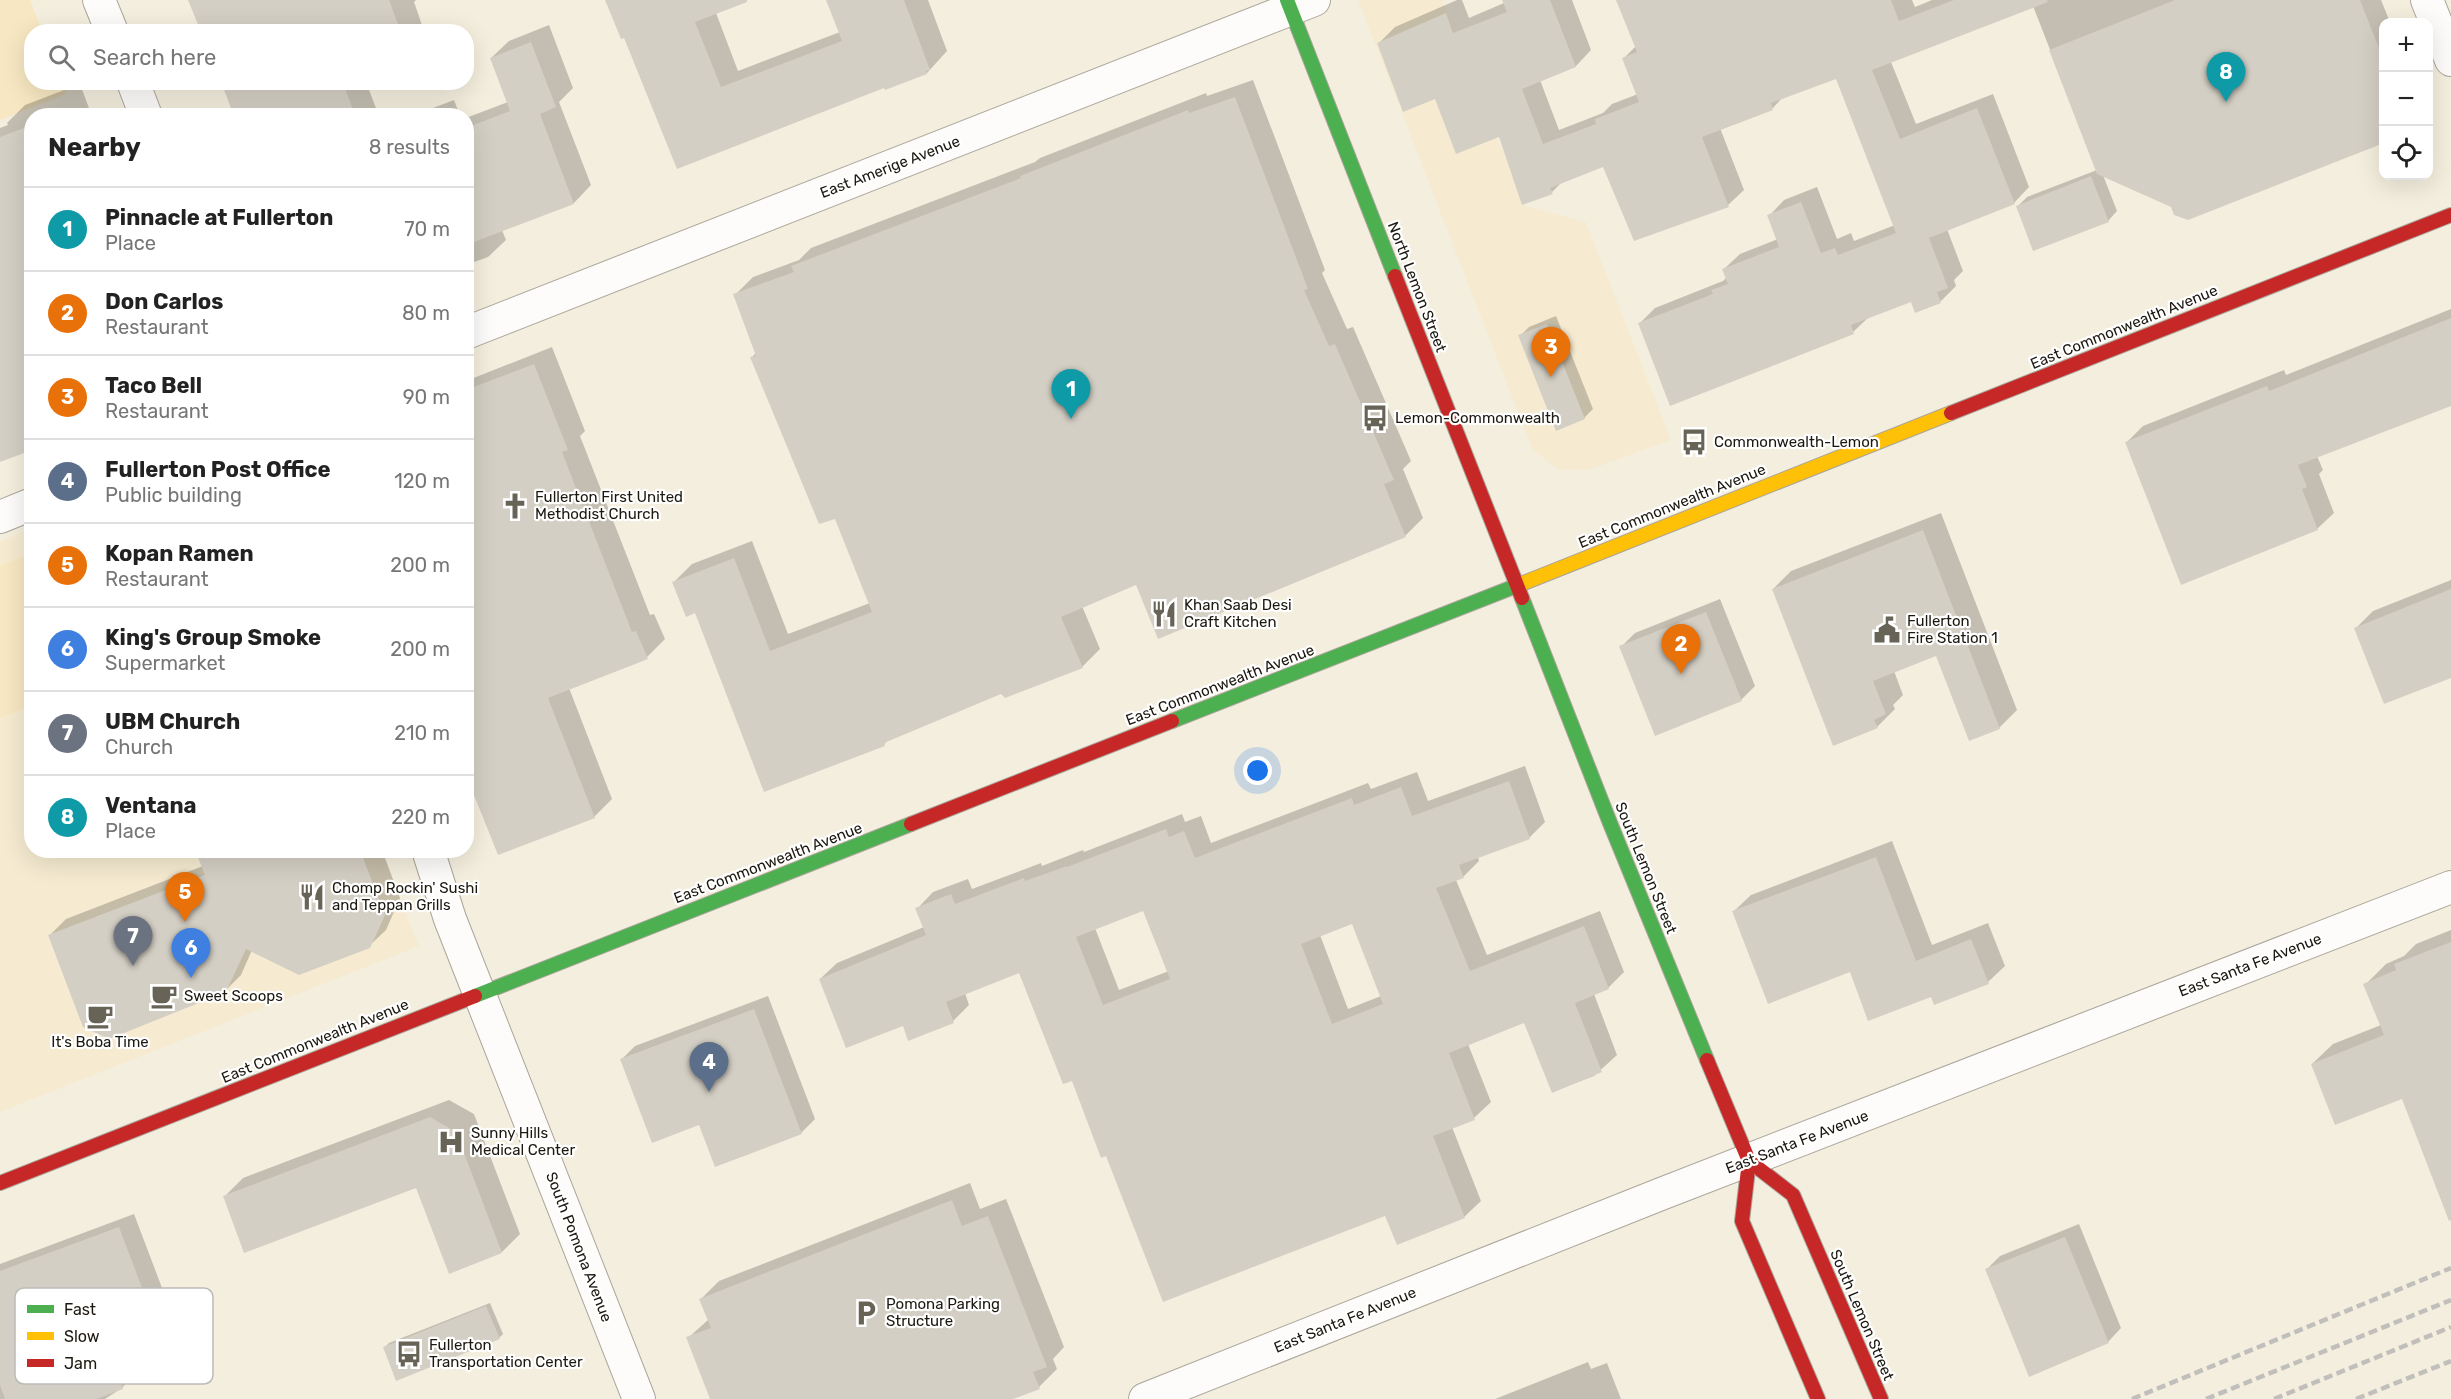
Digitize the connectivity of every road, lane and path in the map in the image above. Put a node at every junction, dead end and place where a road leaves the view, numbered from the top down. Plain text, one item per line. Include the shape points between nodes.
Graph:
1 (99, 0) edge
2 (2427, 0) edge
3 (1297, 3) edge
4 (109, 24) edge
5 (2451, 60) edge
6 (136, 90) edge
7 (143, 108) edge
8 (2451, 215) edge
9 (474, 330) edge
10 (24, 507) edge
11 (0, 517) edge
12 (1516, 586) junction
13 (431, 858) edge
14 (2451, 887) edge
15 (480, 994) junction
16 (1749, 1161) junction
17 (0, 1183) edge
18 (639, 1399) edge
19 (1145, 1399) edge
20 (1818, 1399) edge
21 (1881, 1399) edge

1 - 4 street
2 - 5 street
3 - 9 street, East Amerige Avenue
3 - 12 main road, North Lemon Street
6 - 7 street
8 - 12 main road, East Commonwealth Avenue
10 - 11 street
12 - 15 main road, East Commonwealth Avenue
12 - 16 main road, South Lemon Street
13 - 15 street, South Pomona Avenue
14 - 16 street, East Santa Fe Avenue
15 - 17 main road, East Commonwealth Avenue
15 - 18 street, South Pomona Avenue
16 - 19 street, East Santa Fe Avenue
16 - 20 main road, South Lemon Street via 1742,1221
16 - 21 main road, South Lemon Street via 1793,1196

